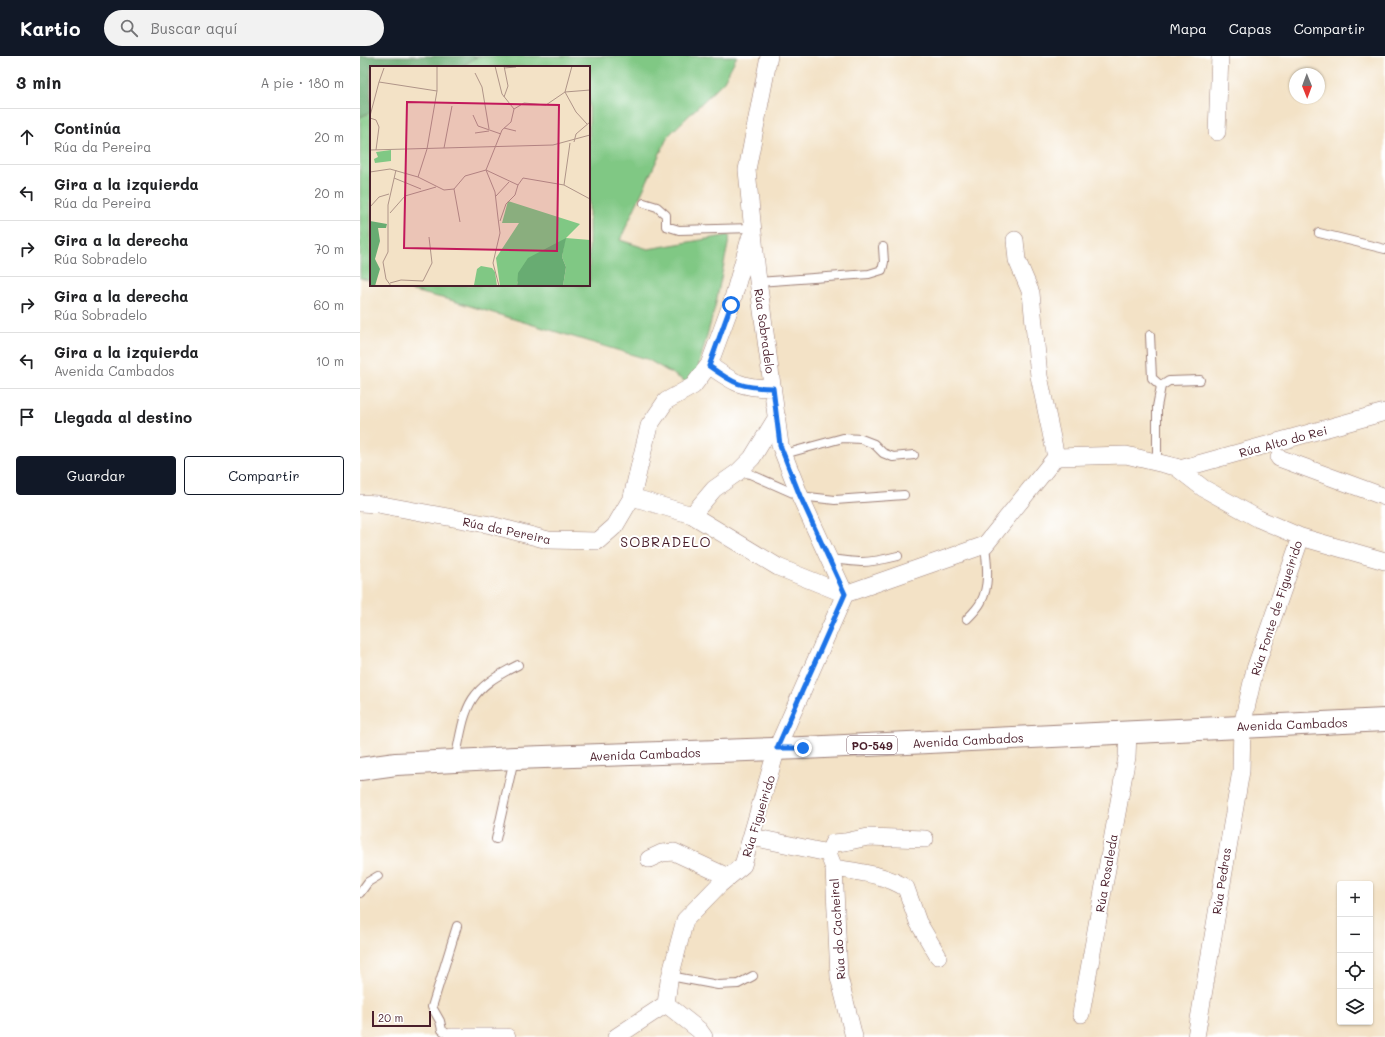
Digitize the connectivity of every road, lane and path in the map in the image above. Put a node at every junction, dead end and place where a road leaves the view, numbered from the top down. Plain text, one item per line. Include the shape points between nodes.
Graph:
1 (769, 56) edge
2 (1220, 56) edge
3 (1217, 132) dead end
4 (644, 203) dead end
5 (753, 228) junction
6 (1319, 233) dead end
7 (1014, 240) dead end
8 (883, 247) dead end
9 (1385, 249) edge
10 (758, 282) junction
11 (1150, 335) dead end
12 (709, 366) junction
13 (1200, 380) dead end
14 (1161, 386) junction
15 (773, 388) junction
16 (1385, 412) edge
17 (777, 417) junction
18 (784, 454) junction
19 (914, 454) dead end
20 (1056, 457) junction
21 (1279, 458) dead end
22 (1158, 462) junction
23 (1180, 469) junction
24 (738, 472) junction
25 (904, 495) dead end
26 (632, 496) junction
27 (800, 496) junction
28 (1385, 497) edge
29 (360, 503) edge
30 (692, 515) junction
31 (1301, 537) junction
32 (985, 545) junction
33 (898, 556) dead end
34 (829, 560) junction
35 (1385, 562) edge
36 (845, 594) junction
37 (967, 619) dead end
38 (518, 665) dead end
39 (1385, 720) edge
40 (1242, 726) junction
41 (1128, 732) junction
42 (777, 748) junction
43 (514, 758) junction
44 (455, 761) junction
45 (360, 769) edge
46 (752, 837) junction
47 (496, 839) dead end
48 (925, 839) dead end
49 (649, 859) dead end
50 (831, 860) junction
51 (378, 876) dead end
52 (728, 877) junction
53 (360, 893) edge
54 (457, 926) dead end
55 (938, 956) dead end
56 (670, 976) junction
57 (753, 976) dead end
58 (666, 1004) junction
59 (1081, 1014) dead end
60 (452, 1037) edge
61 (506, 1037) edge
62 (616, 1037) edge
63 (704, 1037) edge
64 (854, 1037) edge
65 (1196, 1037) edge

1 - 5 street, Rúa Sobradelo via 747,170
2 - 3 street
4 - 5 lane via 666,215 666,226 679,230
5 - 10 street, Rúa Sobradelo
5 - 12 street, Rúa da Pereira via 731,305
6 - 9 lane
7 - 20 street via 1017,260 1031,293 1038,376
8 - 10 lane via 882,270 869,274
10 - 15 street, Rúa Sobradelo
11 - 14 lane via 1152,378
12 - 15 street via 730,381 750,388
12 - 26 street, Rúa da Pereira via 693,386 666,401 649,426
13 - 14 lane via 1169,381
14 - 22 lane via 1157,407
15 - 17 street, Rúa Sobradelo
16 - 23 street, Rúa Alto do Rei
17 - 18 street, Rúa Sobradelo via 780,445
17 - 24 street via 752,458
18 - 19 lane via 843,438 860,439 874,444 883,453 893,456
18 - 27 street, Rúa Sobradelo
20 - 22 street, Rúa Fonte de Figueirido via 1126,455
20 - 32 street
21 - 28 street
22 - 23 street, Rúa Fonte de Figueirido
23 - 31 street, Rúa Fonte de Figueirido via 1203,488 1259,519
24 - 27 lane via 750,474
24 - 30 street via 714,488
25 - 27 lane via 835,500
26 - 29 street, Rúa da Pereira via 615,526 598,541 548,540 491,525
26 - 30 street
27 - 34 street, Rúa Sobradelo
30 - 36 street via 778,567
31 - 35 street
31 - 40 street, Rúa Fonte de Figueirido via 1255,669
32 - 36 street
32 - 37 lane via 986,588 981,603
33 - 34 lane via 860,562
34 - 36 street, Rúa Sobradelo
36 - 42 street
38 - 44 lane via 476,692 466,709
39 - 40 main road, Avenida Cambados / PO-549
40 - 41 main road, Avenida Cambados / PO-549
40 - 65 street, Rúa Pedras via 1241,771
41 - 42 main road, Avenida Cambados / PO-549
41 - 59 street, Rúa Rosaleda via 1127,758
42 - 43 main road, Avenida Cambados / PO-549
42 - 46 street, Rúa Figueirido
43 - 44 main road, Avenida Cambados / PO-549
43 - 47 lane
44 - 45 main road, Avenida Cambados / PO-549
46 - 50 street, Rúa do Cacheiral
46 - 52 street, Rúa Figueirido via 744,865
48 - 50 street via 868,836 833,843
49 - 52 street via 662,853 674,852
50 - 55 street, Rúa do Cacheiral via 894,880 906,888 918,922
50 - 64 street, Rúa do Cacheiral via 839,977
51 - 53 lane via 368,882
52 - 56 street, Rúa Figueirido via 685,920
54 - 60 lane via 432,1007 442,1030
56 - 57 lane via 718,985 738,984
56 - 58 street, Rúa Figueirido
58 - 62 street
58 - 63 street via 699,1030
60 - 61 street

